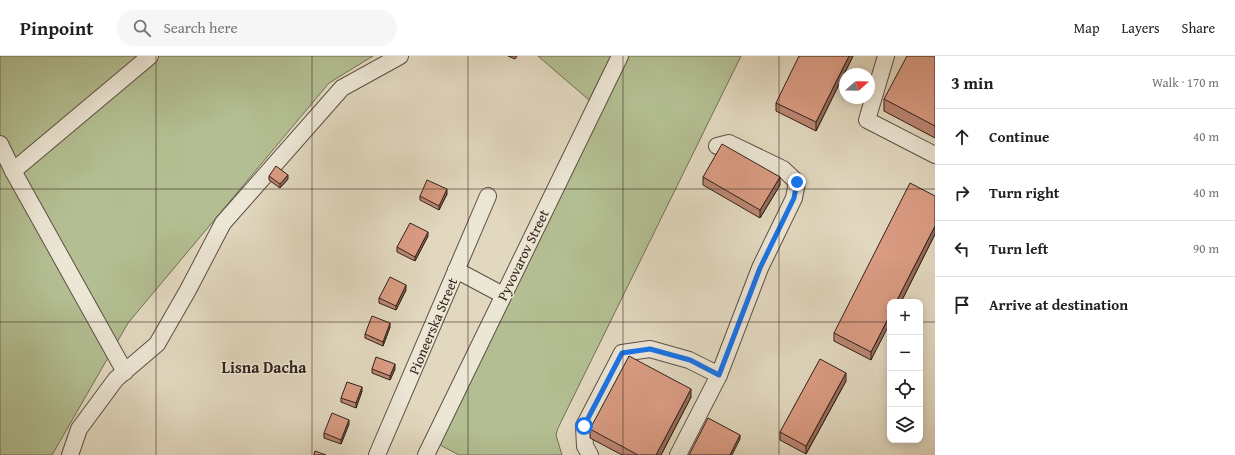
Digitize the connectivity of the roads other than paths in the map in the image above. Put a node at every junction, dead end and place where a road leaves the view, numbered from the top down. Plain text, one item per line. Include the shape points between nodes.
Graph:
1 (150, 56) edge
2 (400, 56) edge
3 (620, 56) edge
4 (886, 56) edge
5 (0, 144) edge
6 (717, 146) dead end
7 (935, 155) edge
8 (13, 171) junction
9 (488, 196) dead end
10 (456, 270) junction
11 (504, 295) junction
12 (124, 372) junction
13 (719, 375) junction
14 (70, 455) edge
15 (377, 455) edge
16 (426, 455) edge
17 (590, 455) edge
18 (678, 455) edge

1 - 8 street
2 - 12 street via 342,88 223,223 157,344
3 - 11 street, Pyvovarov Street
4 - 7 street via 867,120
5 - 8 street
6 - 13 street via 729,143 783,169 797,182 794,198 760,268
8 - 12 street
9 - 10 street, Pioneerska Street
10 - 11 street
10 - 15 street, Pioneerska Street
11 - 16 street, Pyvovarov Street
12 - 14 street via 79,429
13 - 17 street via 690,360 650,349 622,353 584,426 585,446
13 - 18 street

